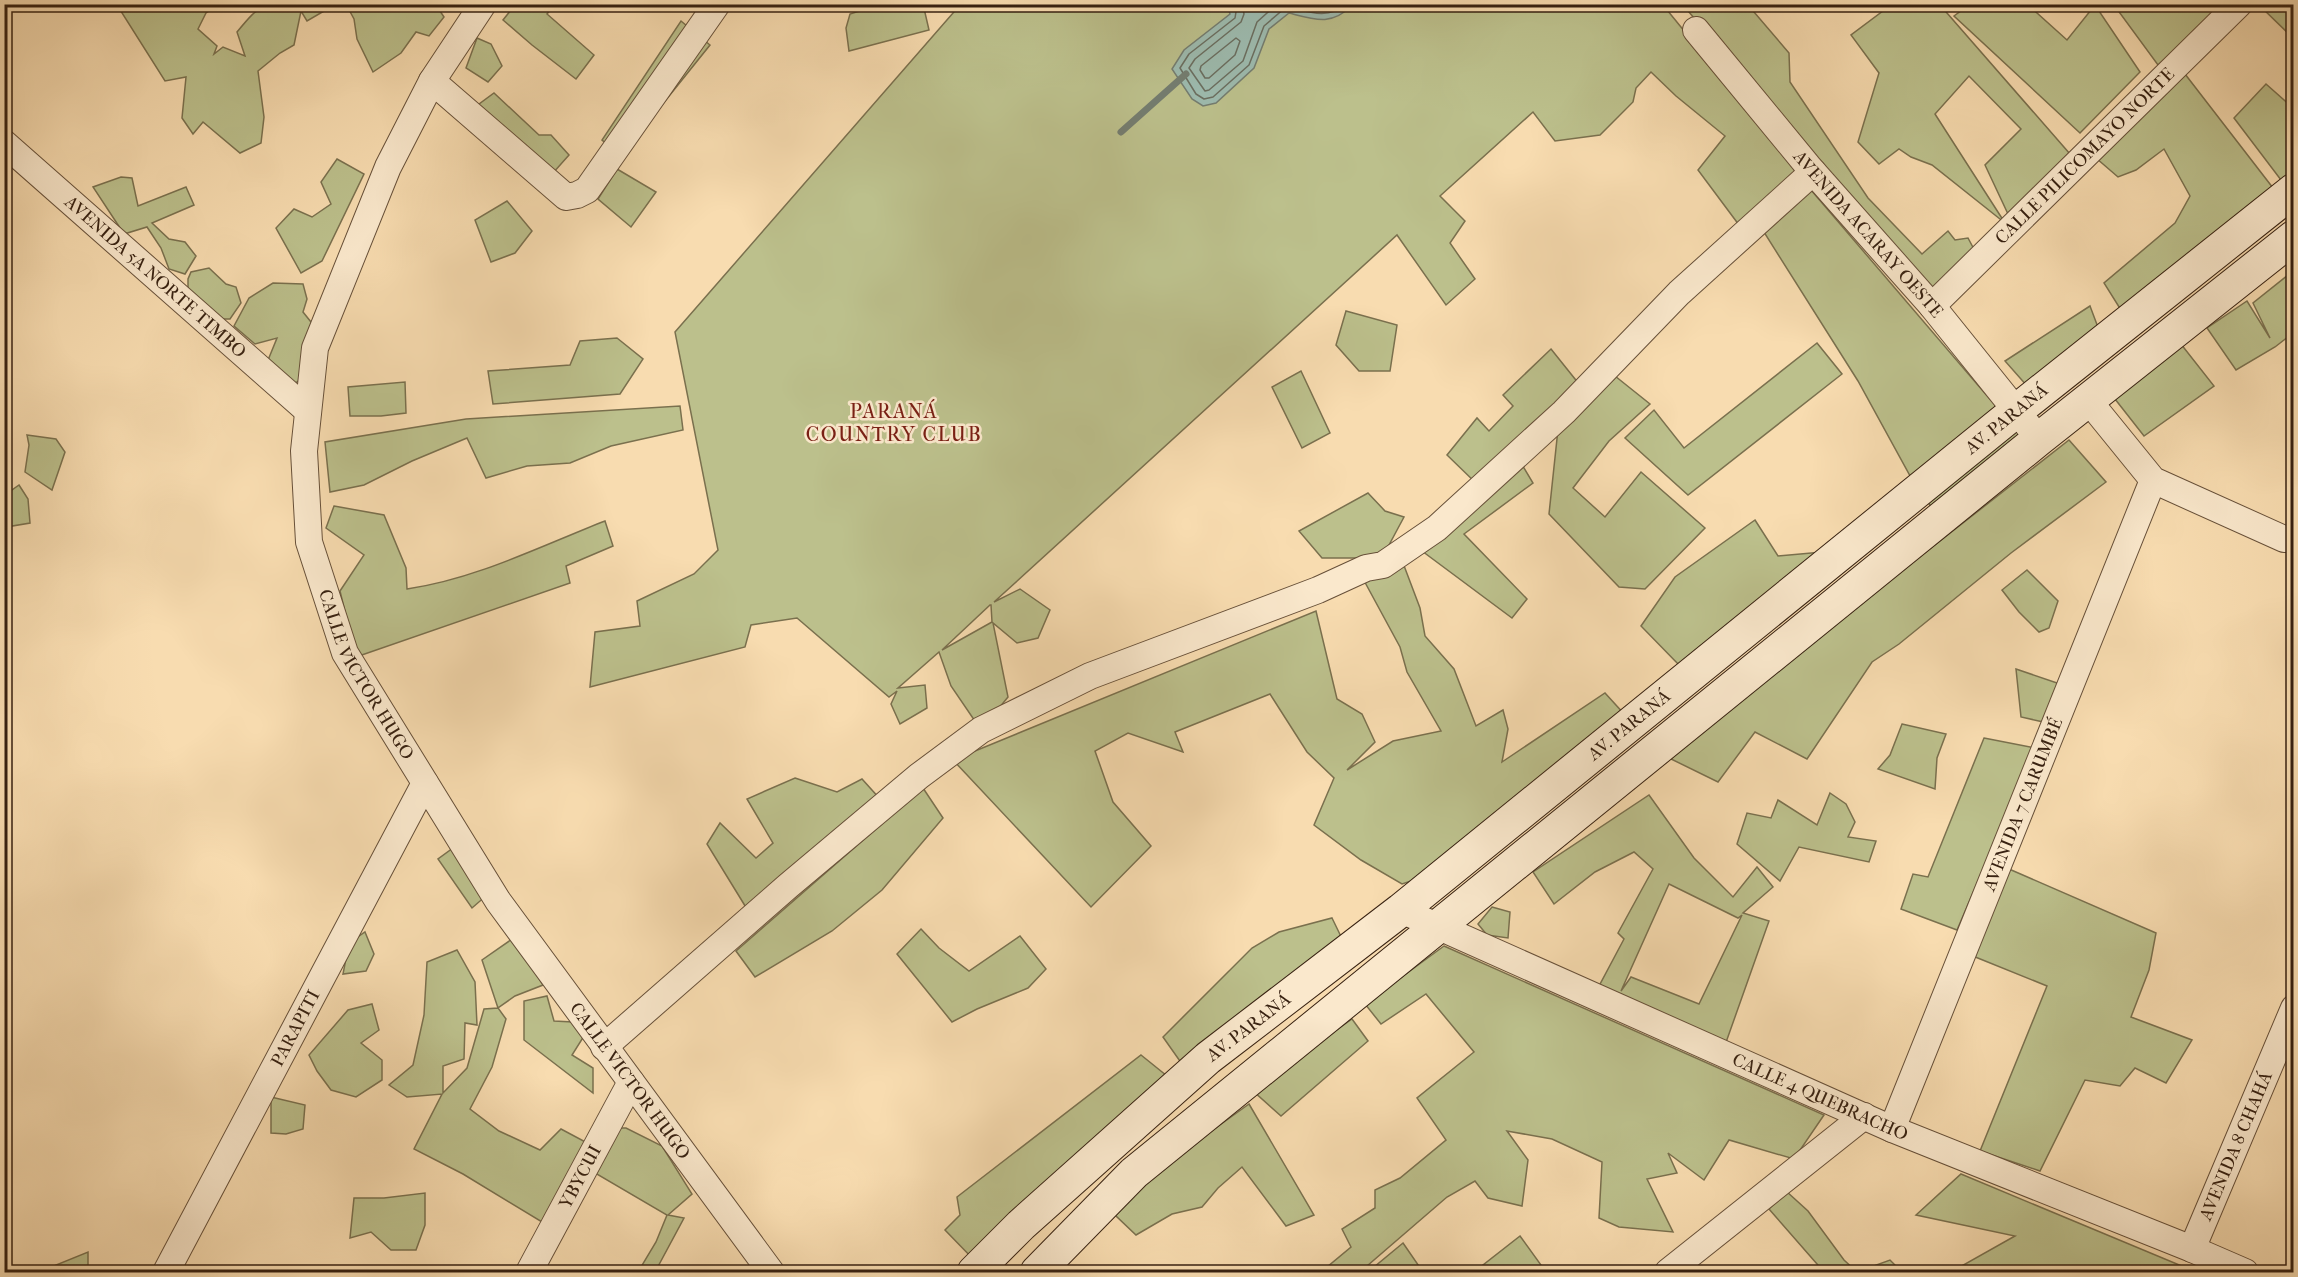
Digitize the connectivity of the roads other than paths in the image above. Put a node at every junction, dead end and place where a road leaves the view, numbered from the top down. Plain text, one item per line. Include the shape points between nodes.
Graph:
1 (483, 4) edge
2 (717, 4) edge
3 (2239, 4) edge
4 (1696, 30) dead end
5 (432, 81) junction
6 (4, 143) edge
7 (1813, 172) junction
8 (2294, 189) edge
9 (2294, 237) edge
10 (1932, 306) junction
11 (2088, 400) junction
12 (308, 411) junction
13 (2016, 411) junction
14 (2039, 439) junction
15 (2153, 480) junction
16 (2294, 539) edge
17 (425, 783) junction
18 (1401, 910) junction
19 (1437, 927) junction
20 (2294, 1008) edge
21 (604, 1047) junction
22 (631, 1082) junction
23 (1864, 1116) junction
24 (1892, 1129) junction
25 (2192, 1249) junction
26 (166, 1272) edge
27 (529, 1272) edge
28 (771, 1272) edge
29 (974, 1272) edge
30 (1037, 1272) edge
31 (1668, 1272) edge
32 (2245, 1272) edge

1 - 5 street, CALLE VICTOR HUGO
2 - 5 street via 587,190 577,195 566,197
3 - 10 street, CALLE PILICOMAYO NORTE
4 - 7 street, AVENIDA ACARAY OESTE
5 - 12 street, CALLE VICTOR HUGO via 388,167 315,348
6 - 12 street, AVENIDA 5A NORTE TIMBO
7 - 10 street, AVENIDA ACARAY OESTE
7 - 21 street via 1679,293 1564,412 1437,528 1383,565 1366,568 1090,676 981,730 823,856
8 - 13 street, AV. PARANÁ
9 - 11 street, AV. PARANÁ
10 - 13 street, AVENIDA ACARAY OESTE
11 - 14 street, AV. PARANÁ
11 - 15 street
12 - 17 street, CALLE VICTOR HUGO via 304,451 309,542 345,654
13 - 14 street, AVENIDA ACARAY OESTE
13 - 18 street, AV. PARANÁ
14 - 19 street, AV. PARANÁ
15 - 16 street via 2284,539
15 - 24 street, AVENIDA 7 CARUMBÉ
17 - 21 street, CALLE VICTOR HUGO via 498,901
17 - 26 street, PARAPITI
18 - 19 street, CALLE 4 QUEBRACHO
18 - 29 street, AV. PARANÁ via 1208,1058
19 - 23 street, CALLE 4 QUEBRACHO
19 - 30 street, AV. PARANÁ via 1134,1173
20 - 25 street, AVENIDA 8 CHAHÁ
21 - 22 street, CALLE VICTOR HUGO
22 - 27 street, YBYCUI
22 - 28 street, CALLE VICTOR HUGO
23 - 24 street, CALLE 4 QUEBRACHO
23 - 31 street
24 - 25 street, CALLE 4 QUEBRACHO
25 - 32 street, CALLE 4 QUEBRACHO

